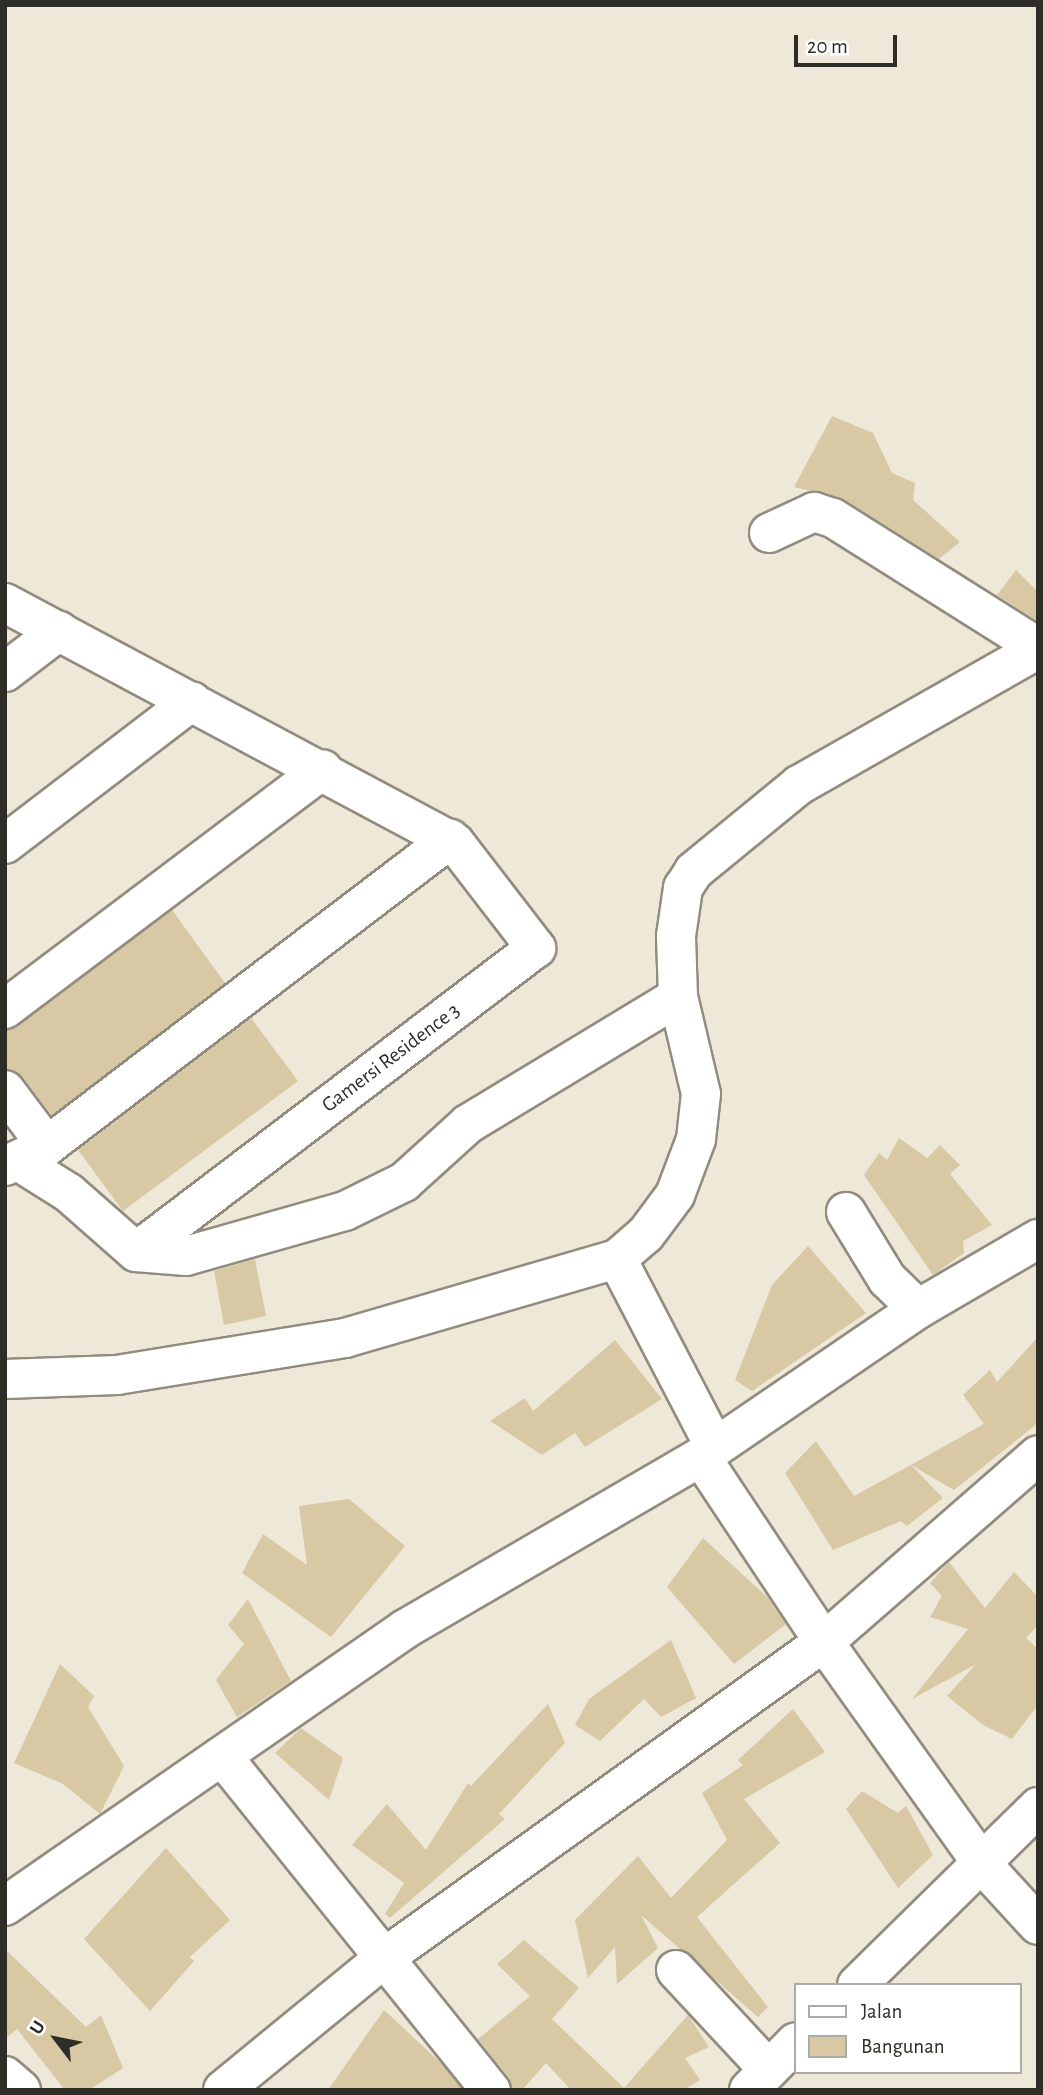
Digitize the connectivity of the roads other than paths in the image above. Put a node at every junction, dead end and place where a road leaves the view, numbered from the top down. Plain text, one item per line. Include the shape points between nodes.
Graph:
1 (769, 533) dead end
2 (5, 603) edge
3 (59, 631) junction
4 (1038, 648) edge
5 (5, 672) edge
6 (192, 701) junction
7 (323, 769) junction
8 (450, 839) junction
9 (5, 844) edge
10 (678, 996) junction
11 (5, 1009) edge
12 (5, 1090) edge
13 (23, 1158) edge
14 (846, 1212) dead end
15 (1038, 1239) edge
16 (136, 1252) junction
17 (617, 1259) junction
18 (918, 1309) junction
19 (5, 1379) edge
20 (708, 1452) junction
21 (1038, 1455) edge
22 (824, 1642) junction
23 (222, 1756) junction
24 (1038, 1807) edge
25 (983, 1865) junction
26 (5, 1906) edge
27 (1038, 1925) edge
28 (384, 1958) junction
29 (676, 1970) dead end
30 (858, 1983) edge
31 (794, 2044) edge
32 (5, 2076) edge
33 (758, 2079) edge
34 (21, 2090) edge
35 (223, 2090) edge
36 (491, 2090) edge

1 - 4 street via 814,512 833,518
2 - 3 street, Gamersi Residence 3
3 - 5 street
3 - 6 street, Gamersi Residence 3
4 - 10 street via 799,785 694,871 679,906
6 - 7 street, Gamersi Residence 3
6 - 9 street
7 - 8 street, Gamersi Residence 3
7 - 11 street
8 - 13 street
8 - 16 street, Gamersi Residence 3 via 536,948
10 - 16 street via 453,1135 404,1182 345,1211 186,1256
10 - 17 street via 701,1094 696,1139 676,1195 646,1234
12 - 13 street
13 - 16 street
14 - 18 street via 887,1279
15 - 18 street
17 - 19 street via 345,1338 117,1375
17 - 20 street
18 - 20 street
20 - 22 street
20 - 23 street via 405,1629
21 - 22 street
22 - 25 street
22 - 28 street
23 - 26 street
23 - 28 street
24 - 25 street
25 - 27 street
25 - 30 street
28 - 35 street
28 - 36 street
29 - 33 street
31 - 33 street
32 - 34 street

